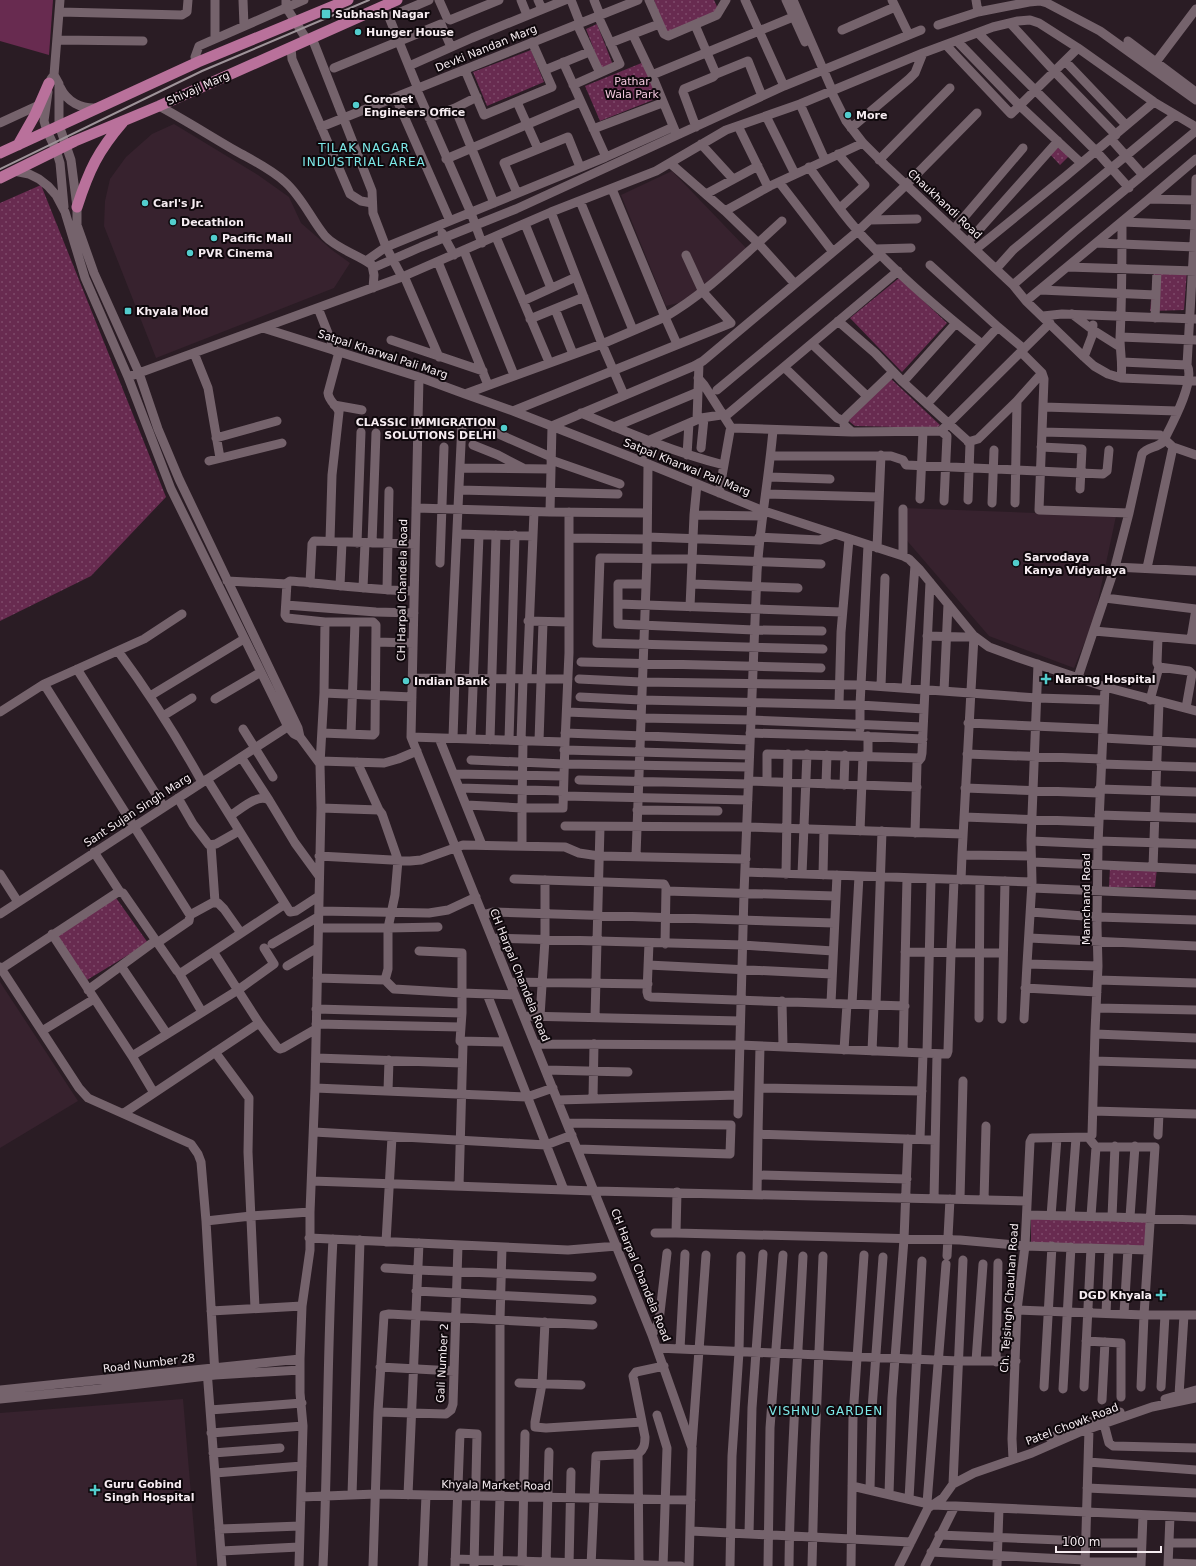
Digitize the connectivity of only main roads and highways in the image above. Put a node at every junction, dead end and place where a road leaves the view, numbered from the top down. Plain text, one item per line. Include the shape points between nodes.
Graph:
1 (348, 0) edge
2 (397, 0) edge
3 (54, 80) road end
4 (125, 120) junction
5 (18, 145) junction
6 (0, 153) edge
7 (0, 178) edge
8 (78, 207) road end

1 - 5 main road, Shivaji Marg via 198,62
2 - 4 main road, Shivaji Marg
3 - 5 main road
4 - 7 main road, Shivaji Marg
4 - 8 main road via 95,159
5 - 6 main road, Shivaji Marg

